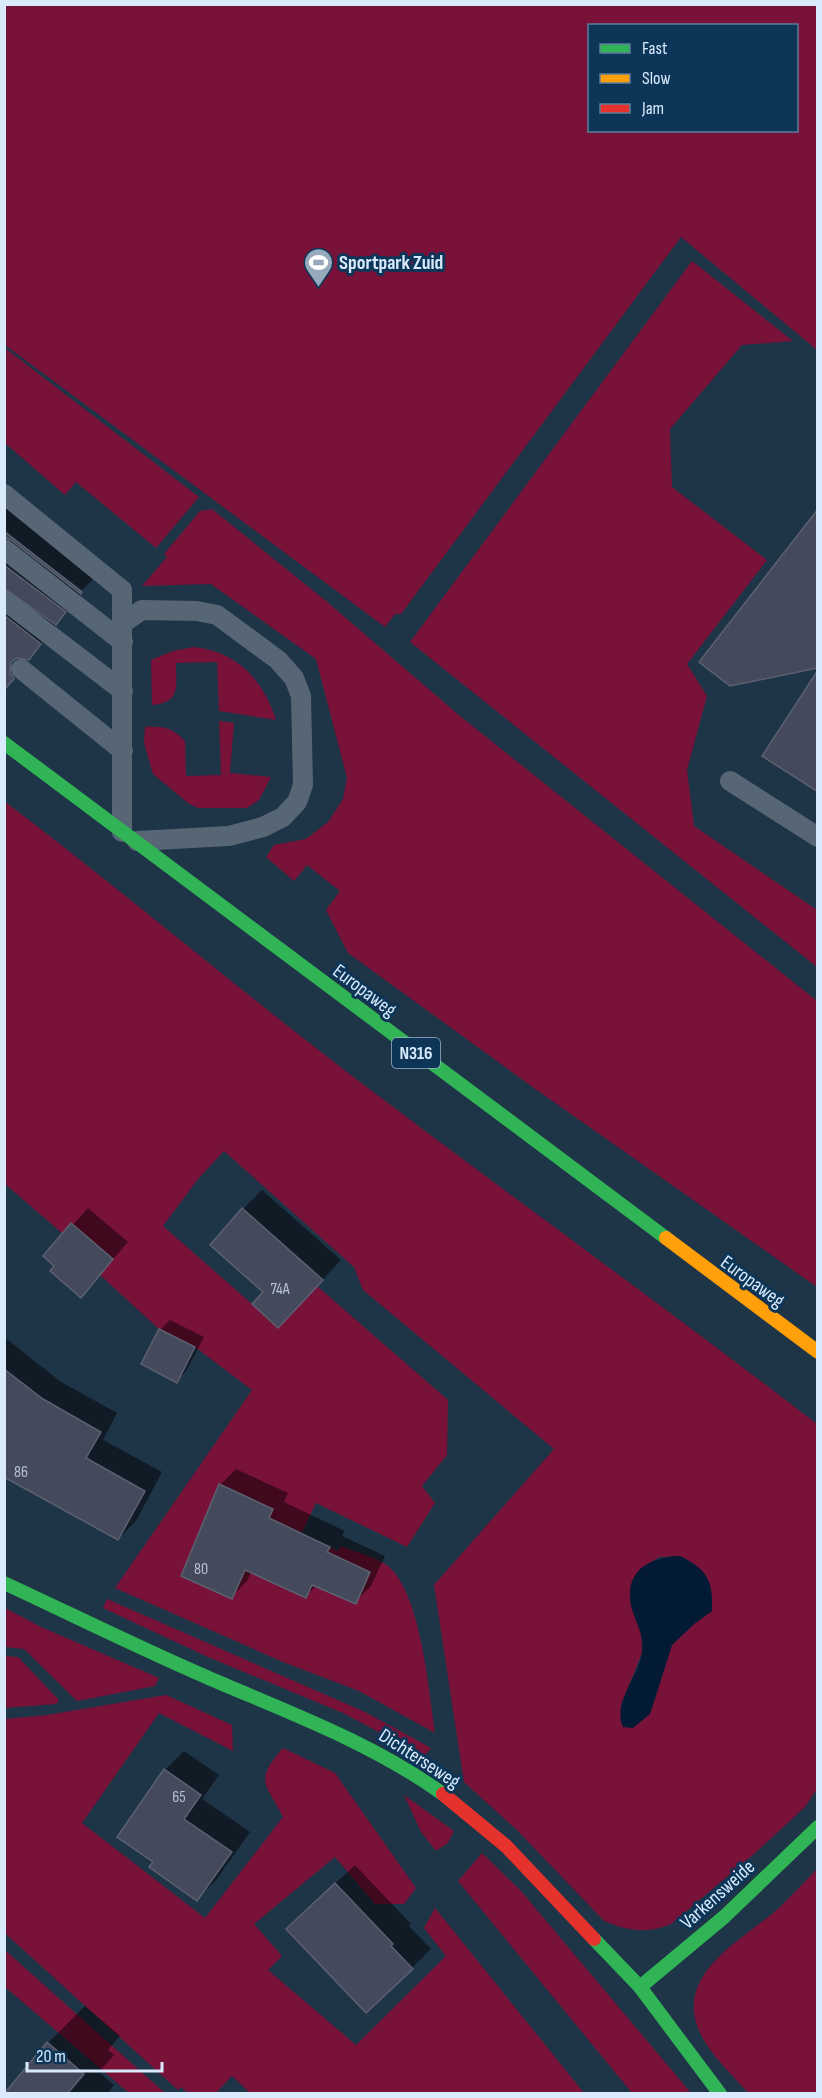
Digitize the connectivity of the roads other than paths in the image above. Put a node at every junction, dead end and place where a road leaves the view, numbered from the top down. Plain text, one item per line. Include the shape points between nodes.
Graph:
1 (4, 494) edge
2 (4, 549) edge
3 (4, 600) edge
4 (123, 632) junction
5 (21, 669) dead end
6 (123, 691) junction
7 (4, 743) edge
8 (123, 752) junction
9 (730, 781) dead end
10 (128, 836) junction
11 (818, 837) edge
12 (818, 1352) edge
13 (4, 1583) edge
14 (818, 1827) edge
15 (640, 1987) junction
16 (720, 2094) edge

1 - 4 lane via 122,590
2 - 4 lane
3 - 6 lane
4 - 6 lane
4 - 10 lane via 142,610 217,615 279,660 294,678 301,696 303,784 297,802 283,817 229,836
5 - 8 lane
6 - 8 lane
7 - 10 street, Europaweg / N316
8 - 10 lane
9 - 11 lane
10 - 12 street, Europaweg / N316
13 - 15 street, Dichterseweg via 169,1661 364,1745 419,1777 506,1846
14 - 15 street, Varkensweide via 724,1917
15 - 16 street, Dichterseweg

